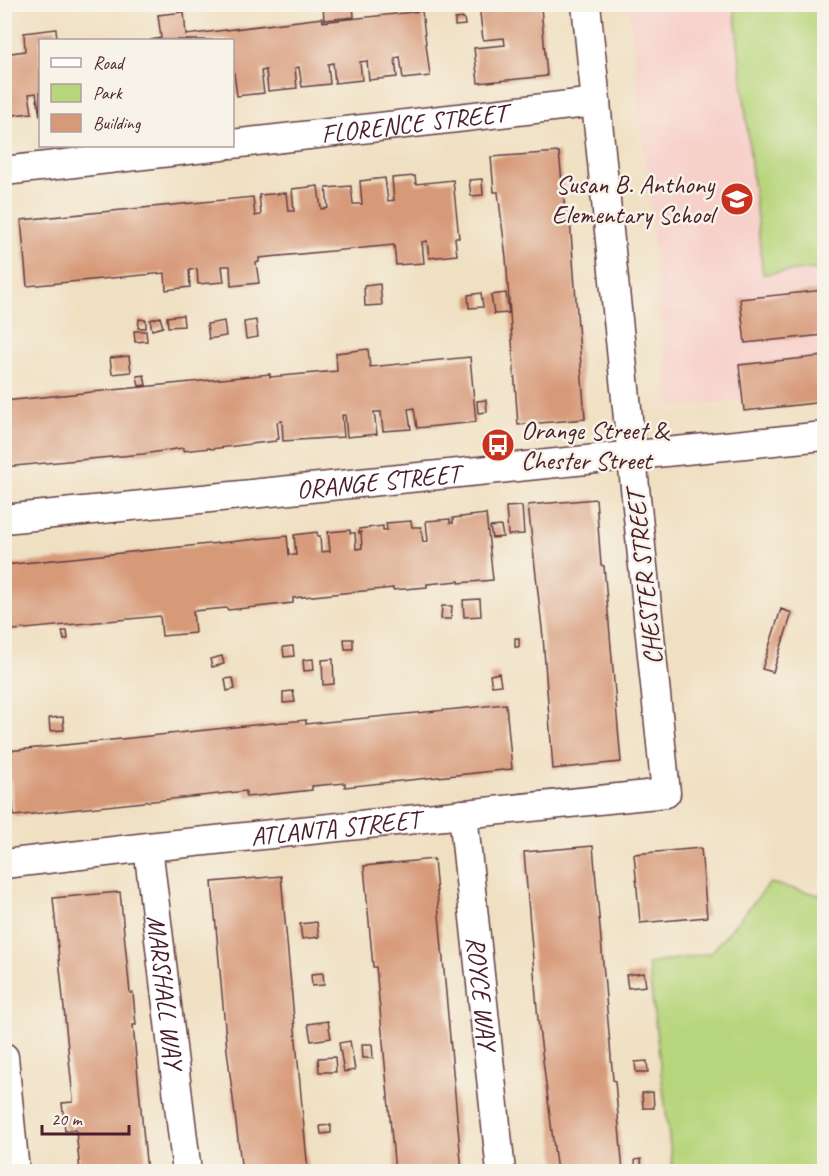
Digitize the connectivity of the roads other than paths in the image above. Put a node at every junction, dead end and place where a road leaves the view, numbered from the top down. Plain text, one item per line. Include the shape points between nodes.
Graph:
1 (586, 4) edge
2 (596, 102) junction
3 (234, 144) edge
4 (213, 147) edge
5 (4, 171) edge
6 (825, 436) edge
7 (632, 455) junction
8 (4, 519) edge
9 (666, 793) joint
10 (463, 814) junction
11 (148, 847) junction
12 (4, 864) edge
13 (4, 1056) edge
14 (15, 1172) edge
15 (187, 1172) edge
16 (501, 1172) edge

1 - 2 street, CHESTER STREET
2 - 3 street, FLORENCE STREET
2 - 7 street, CHESTER STREET
4 - 5 street
6 - 7 street, ORANGE STREET
7 - 8 street, ORANGE STREET
7 - 9 street, CHESTER STREET
9 - 10 street, ATLANTA STREET
10 - 11 street, ATLANTA STREET
10 - 16 street, ROYCE WAY
11 - 12 street, ATLANTA STREET
11 - 15 street, MARSHALL WAY
13 - 14 street

